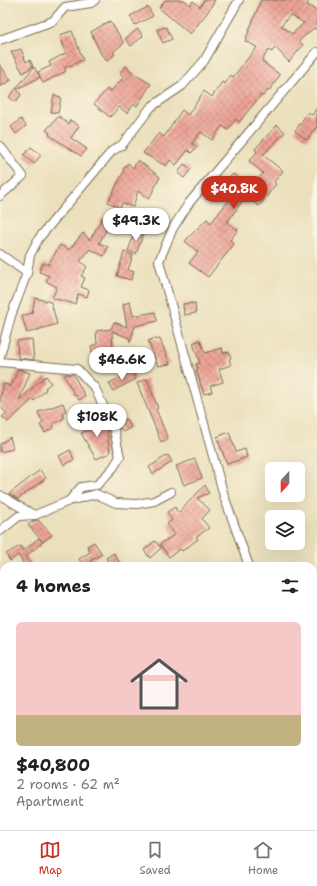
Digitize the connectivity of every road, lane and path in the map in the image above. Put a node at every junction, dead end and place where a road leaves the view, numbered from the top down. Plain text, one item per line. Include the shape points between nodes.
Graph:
1 (95, 0) edge
2 (239, 0) edge
3 (0, 40) edge
4 (317, 52) edge
5 (0, 146) edge
6 (0, 196) edge
7 (0, 254) edge
8 (27, 273) junction
9 (0, 356) edge
10 (0, 362) edge
11 (171, 492) dead end
12 (0, 495) edge
13 (69, 501) junction
14 (35, 515) junction
15 (0, 531) edge
16 (248, 562) edge

1 - 3 street via 91,3 64,7 53,21
2 - 8 street via 204,60 182,86 151,107 122,146 108,155 39,238 30,255
4 - 16 street via 189,203 173,228 159,261 224,496
5 - 6 street via 23,176
7 - 8 street
8 - 9 street
10 - 13 street via 77,370 95,388 114,430 120,457 97,485 81,487
11 - 13 street via 154,501 137,504 116,503 96,494
12 - 14 street
13 - 14 street
14 - 15 street via 19,516

